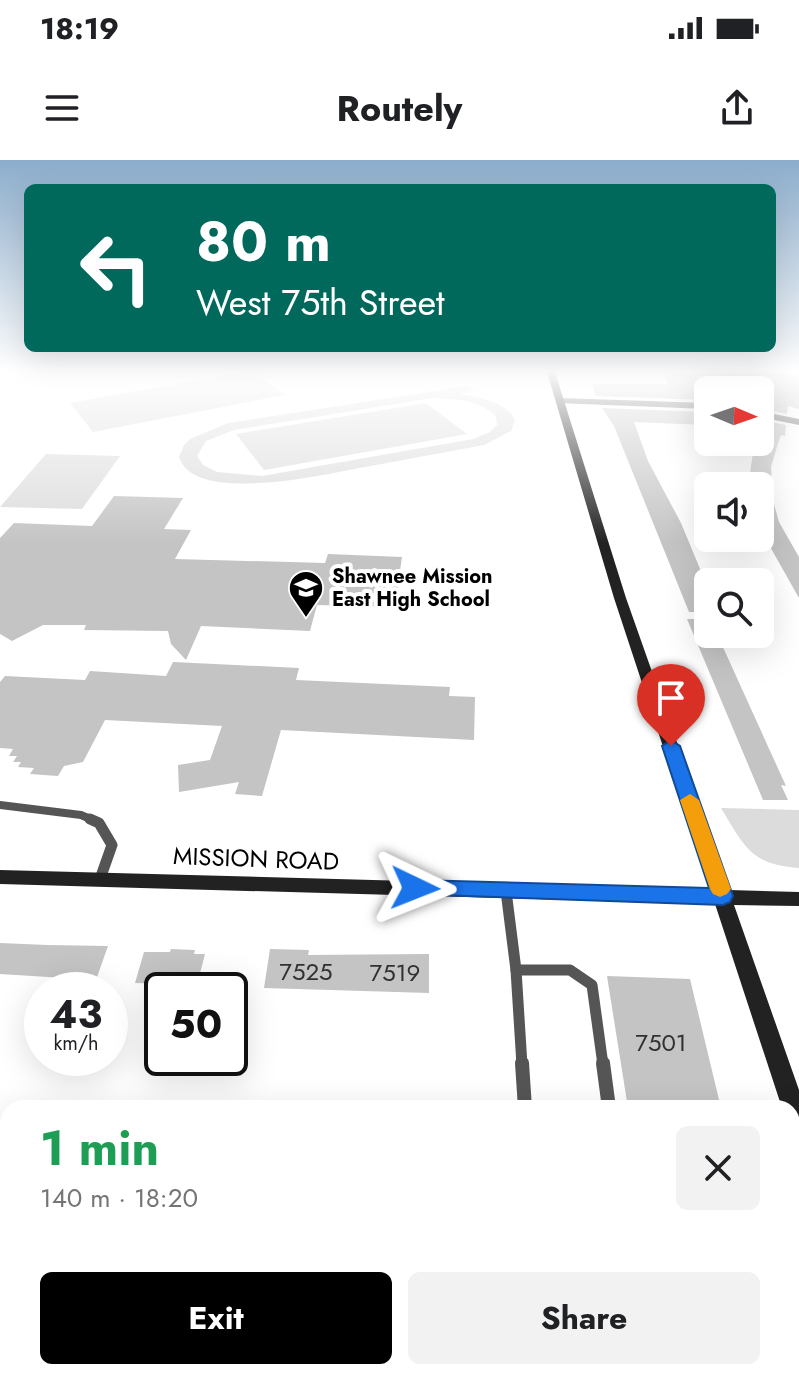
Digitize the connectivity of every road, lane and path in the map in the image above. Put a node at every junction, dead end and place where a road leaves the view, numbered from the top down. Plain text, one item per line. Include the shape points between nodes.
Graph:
1 (569, 429) edge
2 (0, 805) edge
3 (0, 877) edge
4 (100, 879) junction
5 (506, 891) junction
6 (723, 896) junction
7 (799, 899) edge
8 (516, 970) junction
9 (796, 1099) edge
10 (524, 1100) edge
11 (608, 1100) edge

1 - 6 main road via 620,598
2 - 4 lane via 81,815 99,823 112,845
3 - 4 main road, MISSION ROAD
4 - 5 main road, MISSION ROAD
5 - 6 main road, MISSION ROAD
5 - 8 lane
6 - 7 main road, MISSION ROAD
6 - 9 main road
8 - 10 lane
8 - 11 lane via 570,970 592,985

